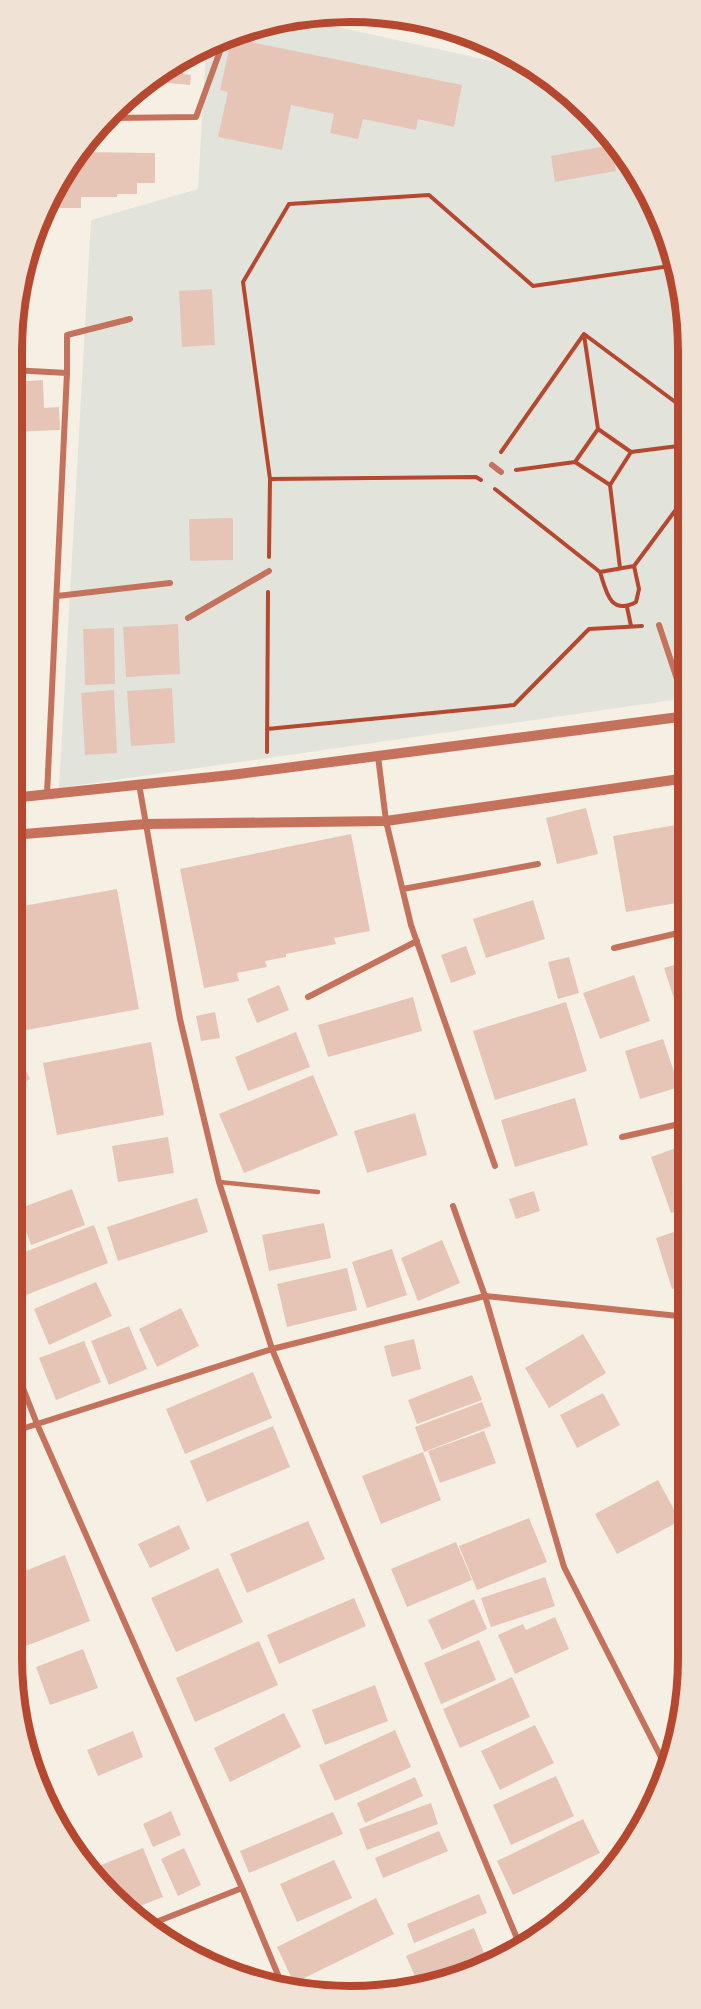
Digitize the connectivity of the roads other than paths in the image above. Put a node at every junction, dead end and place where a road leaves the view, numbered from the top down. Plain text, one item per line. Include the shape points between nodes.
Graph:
1 (221, 49) edge
2 (120, 118) edge
3 (130, 319) dead end
4 (22, 371) edge
5 (67, 373) junction
6 (492, 465) road end
7 (501, 472) road end
8 (269, 571) road end
9 (170, 583) dead end
10 (57, 596) junction
11 (188, 618) dead end
12 (659, 625) road end
13 (678, 682) edge
14 (678, 717) edge
15 (378, 756) junction
16 (678, 779) edge
17 (139, 784) junction
18 (47, 794) junction
19 (22, 797) edge
20 (386, 821) junction
21 (146, 824) junction
22 (22, 834) edge
23 (538, 864) dead end
24 (403, 889) junction
25 (678, 933) edge
26 (417, 941) junction
27 (614, 948) dead end
28 (308, 997) dead end
29 (678, 1124) edge
30 (622, 1137) dead end
31 (495, 1166) dead end
32 (219, 1182) junction
33 (318, 1192) dead end
34 (453, 1206) dead end
35 (485, 1296) junction
36 (678, 1316) edge
37 (272, 1349) junction
38 (22, 1386) edge
39 (37, 1424) junction
40 (22, 1429) edge
41 (662, 1760) edge
42 (242, 1888) junction
43 (156, 1922) edge
44 (518, 1941) edge
45 (279, 1978) edge

1 - 2 street via 196,117
3 - 5 street via 67,335
4 - 5 street
5 - 10 street
6 - 7 street
8 - 11 street
9 - 10 street
10 - 18 street
12 - 13 street
14 - 15 street
15 - 17 street
15 - 20 street
16 - 20 street
17 - 18 street
17 - 21 street
18 - 19 street
20 - 21 street
20 - 24 street
21 - 22 street
21 - 32 street via 180,1019
23 - 24 street
24 - 26 street
25 - 27 street
26 - 28 street
26 - 31 street
29 - 30 street
32 - 33 lane
32 - 37 street
34 - 35 street
35 - 36 street
35 - 37 street
35 - 41 street via 564,1567
37 - 39 street
37 - 44 street
38 - 39 street
39 - 40 street
39 - 42 street
42 - 43 street
42 - 45 street

